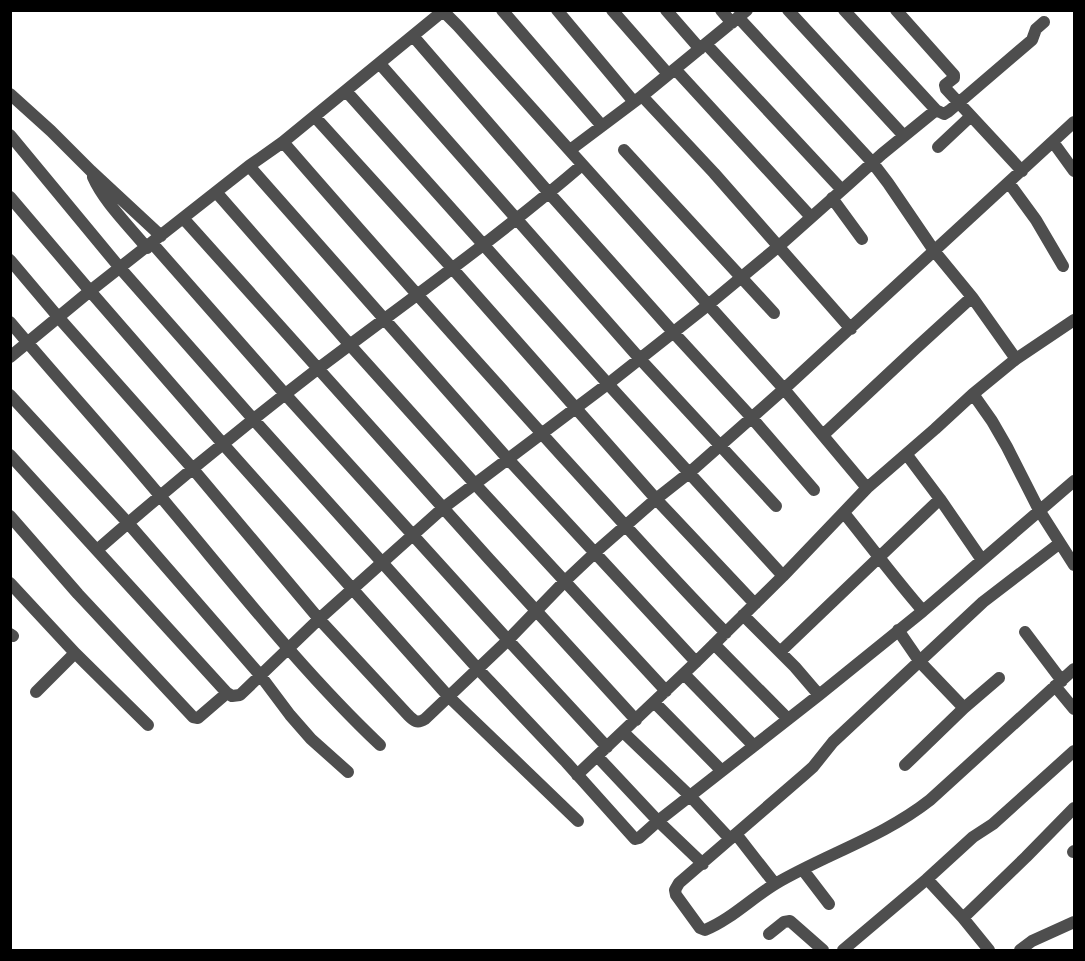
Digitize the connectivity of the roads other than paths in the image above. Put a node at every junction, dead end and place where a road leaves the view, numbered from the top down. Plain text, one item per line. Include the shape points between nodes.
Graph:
1 (502, 10) edge
2 (557, 10) edge
3 (612, 10) edge
4 (666, 10) edge
5 (721, 10) edge
6 (788, 10) edge
7 (844, 10) edge
8 (896, 10) edge
9 (443, 11) edge
10 (739, 17) edge
11 (1044, 22) dead end
12 (412, 36) junction
13 (703, 46) junction
14 (380, 64) junction
15 (671, 72) junction
16 (346, 91) junction
17 (10, 94) edge
18 (638, 99) junction
19 (959, 103) junction
20 (936, 110) junction
21 (971, 116) junction
22 (315, 117) junction
23 (1074, 122) edge
24 (602, 126) junction
25 (10, 135) edge
26 (904, 136) junction
27 (283, 142) junction
28 (1053, 142) junction
29 (938, 147) dead end
30 (570, 150) junction
31 (624, 150) dead end
32 (872, 162) junction
33 (582, 165) junction
34 (249, 166) junction
35 (91, 171) junction
36 (1022, 171) junction
37 (1074, 171) edge
38 (1010, 183) junction
39 (216, 192) junction
40 (549, 193) junction
41 (837, 194) junction
42 (10, 197) edge
43 (811, 217) junction
44 (183, 218) junction
45 (516, 219) junction
46 (862, 239) dead end
47 (153, 242) junction
48 (484, 244) junction
49 (779, 246) junction
50 (935, 252) junction
51 (10, 260) edge
52 (1063, 266) dead end
53 (120, 268) junction
54 (452, 268) junction
55 (740, 278) junction
56 (90, 291) junction
57 (417, 295) junction
58 (972, 297) junction
59 (708, 305) junction
60 (774, 314) dead end
61 (59, 318) junction
62 (384, 319) junction
63 (1074, 320) edge
64 (10, 322) edge
65 (851, 329) junction
66 (673, 332) junction
67 (28, 343) junction
68 (350, 345) junction
69 (10, 357) edge
70 (640, 359) junction
71 (1016, 359) junction
72 (318, 369) junction
73 (608, 384) junction
74 (784, 389) junction
75 (285, 394) junction
76 (973, 394) junction
77 (10, 395) edge
78 (575, 408) junction
79 (752, 418) junction
80 (254, 420) junction
81 (542, 434) junction
82 (823, 435) junction
83 (223, 444) junction
84 (720, 446) junction
85 (10, 455) edge
86 (907, 455) junction
87 (507, 459) junction
88 (193, 469) junction
89 (689, 473) junction
90 (1074, 481) edge
91 (476, 484) junction
92 (867, 488) junction
93 (814, 490) dead end
94 (160, 496) junction
95 (656, 499) junction
96 (940, 499) junction
97 (776, 506) dead end
98 (443, 508) junction
99 (1039, 510) junction
100 (843, 513) junction
101 (10, 516) edge
102 (128, 523) junction
103 (625, 526) junction
104 (413, 535) junction
105 (1060, 543) junction
106 (97, 550) junction
107 (595, 552) junction
108 (879, 556) junction
109 (982, 560) junction
110 (382, 563) junction
111 (1074, 565) edge
112 (783, 576) junction
113 (565, 581) junction
114 (10, 583) edge
115 (353, 589) junction
116 (755, 604) junction
117 (923, 610) junction
118 (536, 611) junction
119 (743, 615) junction
120 (319, 619) junction
121 (898, 630) junction
122 (1025, 632) dead end
123 (726, 633) junction
124 (508, 640) junction
125 (714, 644) junction
126 (288, 648) junction
127 (780, 652) junction
128 (75, 653) junction
129 (920, 662) junction
130 (696, 663) junction
131 (478, 669) junction
132 (1074, 669) edge
133 (684, 674) junction
134 (260, 675) junction
135 (999, 678) dead end
136 (1058, 683) junction
137 (666, 691) junction
138 (36, 692) dead end
139 (227, 693) junction
140 (819, 695) junction
141 (448, 696) junction
142 (654, 702) junction
143 (964, 708) junction
144 (1074, 709) edge
145 (788, 719) junction
146 (636, 720) junction
147 (148, 725) dead end
148 (623, 732) junction
149 (380, 746) dead end
150 (754, 746) junction
151 (607, 747) junction
152 (1074, 751) edge
153 (597, 756) junction
154 (905, 765) dead end
155 (722, 771) junction
156 (348, 772) dead end
157 (577, 775) junction
158 (690, 796) junction
159 (1074, 808) edge
160 (578, 821) dead end
161 (658, 821) junction
162 (734, 837) junction
163 (702, 864) junction
164 (803, 870) junction
165 (927, 879) junction
166 (775, 885) junction
167 (829, 903) dead end
168 (963, 918) junction
169 (1074, 922) edge
170 (769, 934) dead end
171 (823, 951) edge
172 (843, 951) edge
173 (989, 951) edge
174 (1020, 951) edge

1 - 24 street
2 - 18 street
3 - 15 street
4 - 13 street
5 - 10 street
6 - 26 street
7 - 20 street
8 - 19 street via 954,75 945,87
9 - 12 street
9 - 30 street
10 - 13 street
10 - 32 street
11 - 19 street via 1035,29 1032,40
12 - 14 street
12 - 40 street
13 - 15 street
13 - 41 street
14 - 16 street
14 - 45 street
15 - 18 street
15 - 43 street
16 - 22 street
16 - 48 street
17 - 35 street
18 - 24 street
18 - 49 street via 714,173
19 - 20 street via 944,114
19 - 21 street
20 - 26 street
21 - 29 street
21 - 36 street
22 - 27 street
22 - 54 street
23 - 28 street
24 - 30 street
25 - 53 street
26 - 32 street
27 - 34 street
27 - 57 street
28 - 36 street
28 - 37 street
30 - 33 street
31 - 55 street
32 - 41 street
32 - 50 street
33 - 40 street
33 - 59 street
34 - 39 street
34 - 62 street
35 - 47 street
35 - 47 street via 104,196
36 - 38 street
38 - 50 street
38 - 52 street
39 - 44 street
39 - 68 street
40 - 45 street
40 - 66 street
41 - 43 street
41 - 46 street
42 - 56 street
43 - 49 street
44 - 47 street
44 - 72 street
45 - 48 street
45 - 70 street
47 - 53 street
47 - 75 street
48 - 54 street
48 - 73 street
49 - 55 street
49 - 65 street
50 - 58 street
50 - 65 street
51 - 61 street
53 - 56 street
53 - 80 street
54 - 57 street
54 - 78 street
55 - 59 street
55 - 60 street
56 - 61 street
56 - 83 street
57 - 62 street
57 - 81 street
58 - 71 street
58 - 82 street
59 - 66 street
59 - 74 street
61 - 67 street
61 - 88 street
62 - 68 street
62 - 87 street
63 - 71 street
64 - 67 street
65 - 74 street
66 - 70 street
66 - 79 street
67 - 69 street
67 - 94 street
68 - 72 street
68 - 91 street
70 - 73 street
70 - 84 street
71 - 76 street
72 - 75 street
72 - 98 street
73 - 78 street
73 - 89 street
74 - 79 street
74 - 82 street
75 - 80 street
75 - 104 street
76 - 86 street
76 - 99 street via 1007,447
77 - 102 street
78 - 81 street
78 - 95 street
79 - 84 street
79 - 93 street
80 - 83 street
80 - 110 street
81 - 87 street
81 - 103 street
82 - 92 street
83 - 88 street
83 - 115 street
84 - 89 street
84 - 97 street
85 - 106 street
86 - 92 street
86 - 96 street
87 - 91 street
87 - 107 street
88 - 94 street
88 - 120 street
89 - 95 street
89 - 112 street
90 - 99 street
91 - 98 street
91 - 113 street
92 - 100 street
94 - 102 street
94 - 126 street
95 - 103 street
95 - 116 street
96 - 108 street
96 - 109 street
98 - 104 street
98 - 118 street
99 - 105 street
99 - 109 street
100 - 108 street
100 - 112 street
101 - 139 street via 194,717 203,715
102 - 106 street
102 - 134 street
103 - 107 street
103 - 123 street
104 - 110 street
104 - 124 street
105 - 111 street
105 - 129 street via 982,602
106 - 139 street
107 - 113 street
107 - 130 street
108 - 117 street
108 - 127 street
109 - 117 street
110 - 115 street
110 - 131 street
112 - 116 street
113 - 118 street
113 - 137 street
114 - 128 street
115 - 120 street
115 - 141 street
116 - 119 street
117 - 121 street
118 - 124 street
118 - 146 street
119 - 123 street
119 - 127 street
120 - 126 street
120 - 141 street via 414,722 425,719
121 - 129 street
121 - 140 street
122 - 136 street
123 - 125 street
124 - 131 street
124 - 151 street
125 - 130 street
125 - 145 street
126 - 134 street
126 - 149 street
127 - 140 street
128 - 138 street
128 - 147 street
129 - 143 street
129 - 162 street via 833,742 813,767
130 - 133 street
131 - 141 street
131 - 157 street
132 - 136 street
133 - 137 street
133 - 150 street
134 - 139 street via 240,695
134 - 156 street via 311,740
135 - 143 street
136 - 144 street
136 - 164 street via 912,814
137 - 142 street
140 - 145 street
141 - 160 street
142 - 146 street
142 - 155 street
143 - 154 street
145 - 150 street
146 - 148 street
148 - 151 street
148 - 158 street
150 - 155 street
151 - 153 street
152 - 165 street
153 - 157 street
153 - 161 street
155 - 158 street
157 - 161 street via 635,839
158 - 161 street
158 - 162 street
159 - 168 street
161 - 163 street
162 - 163 street
162 - 166 street
163 - 166 street via 675,890 703,930
164 - 166 street
164 - 167 street
165 - 168 street
165 - 172 street
168 - 173 street
169 - 174 street via 1032,941
170 - 171 street via 790,921

